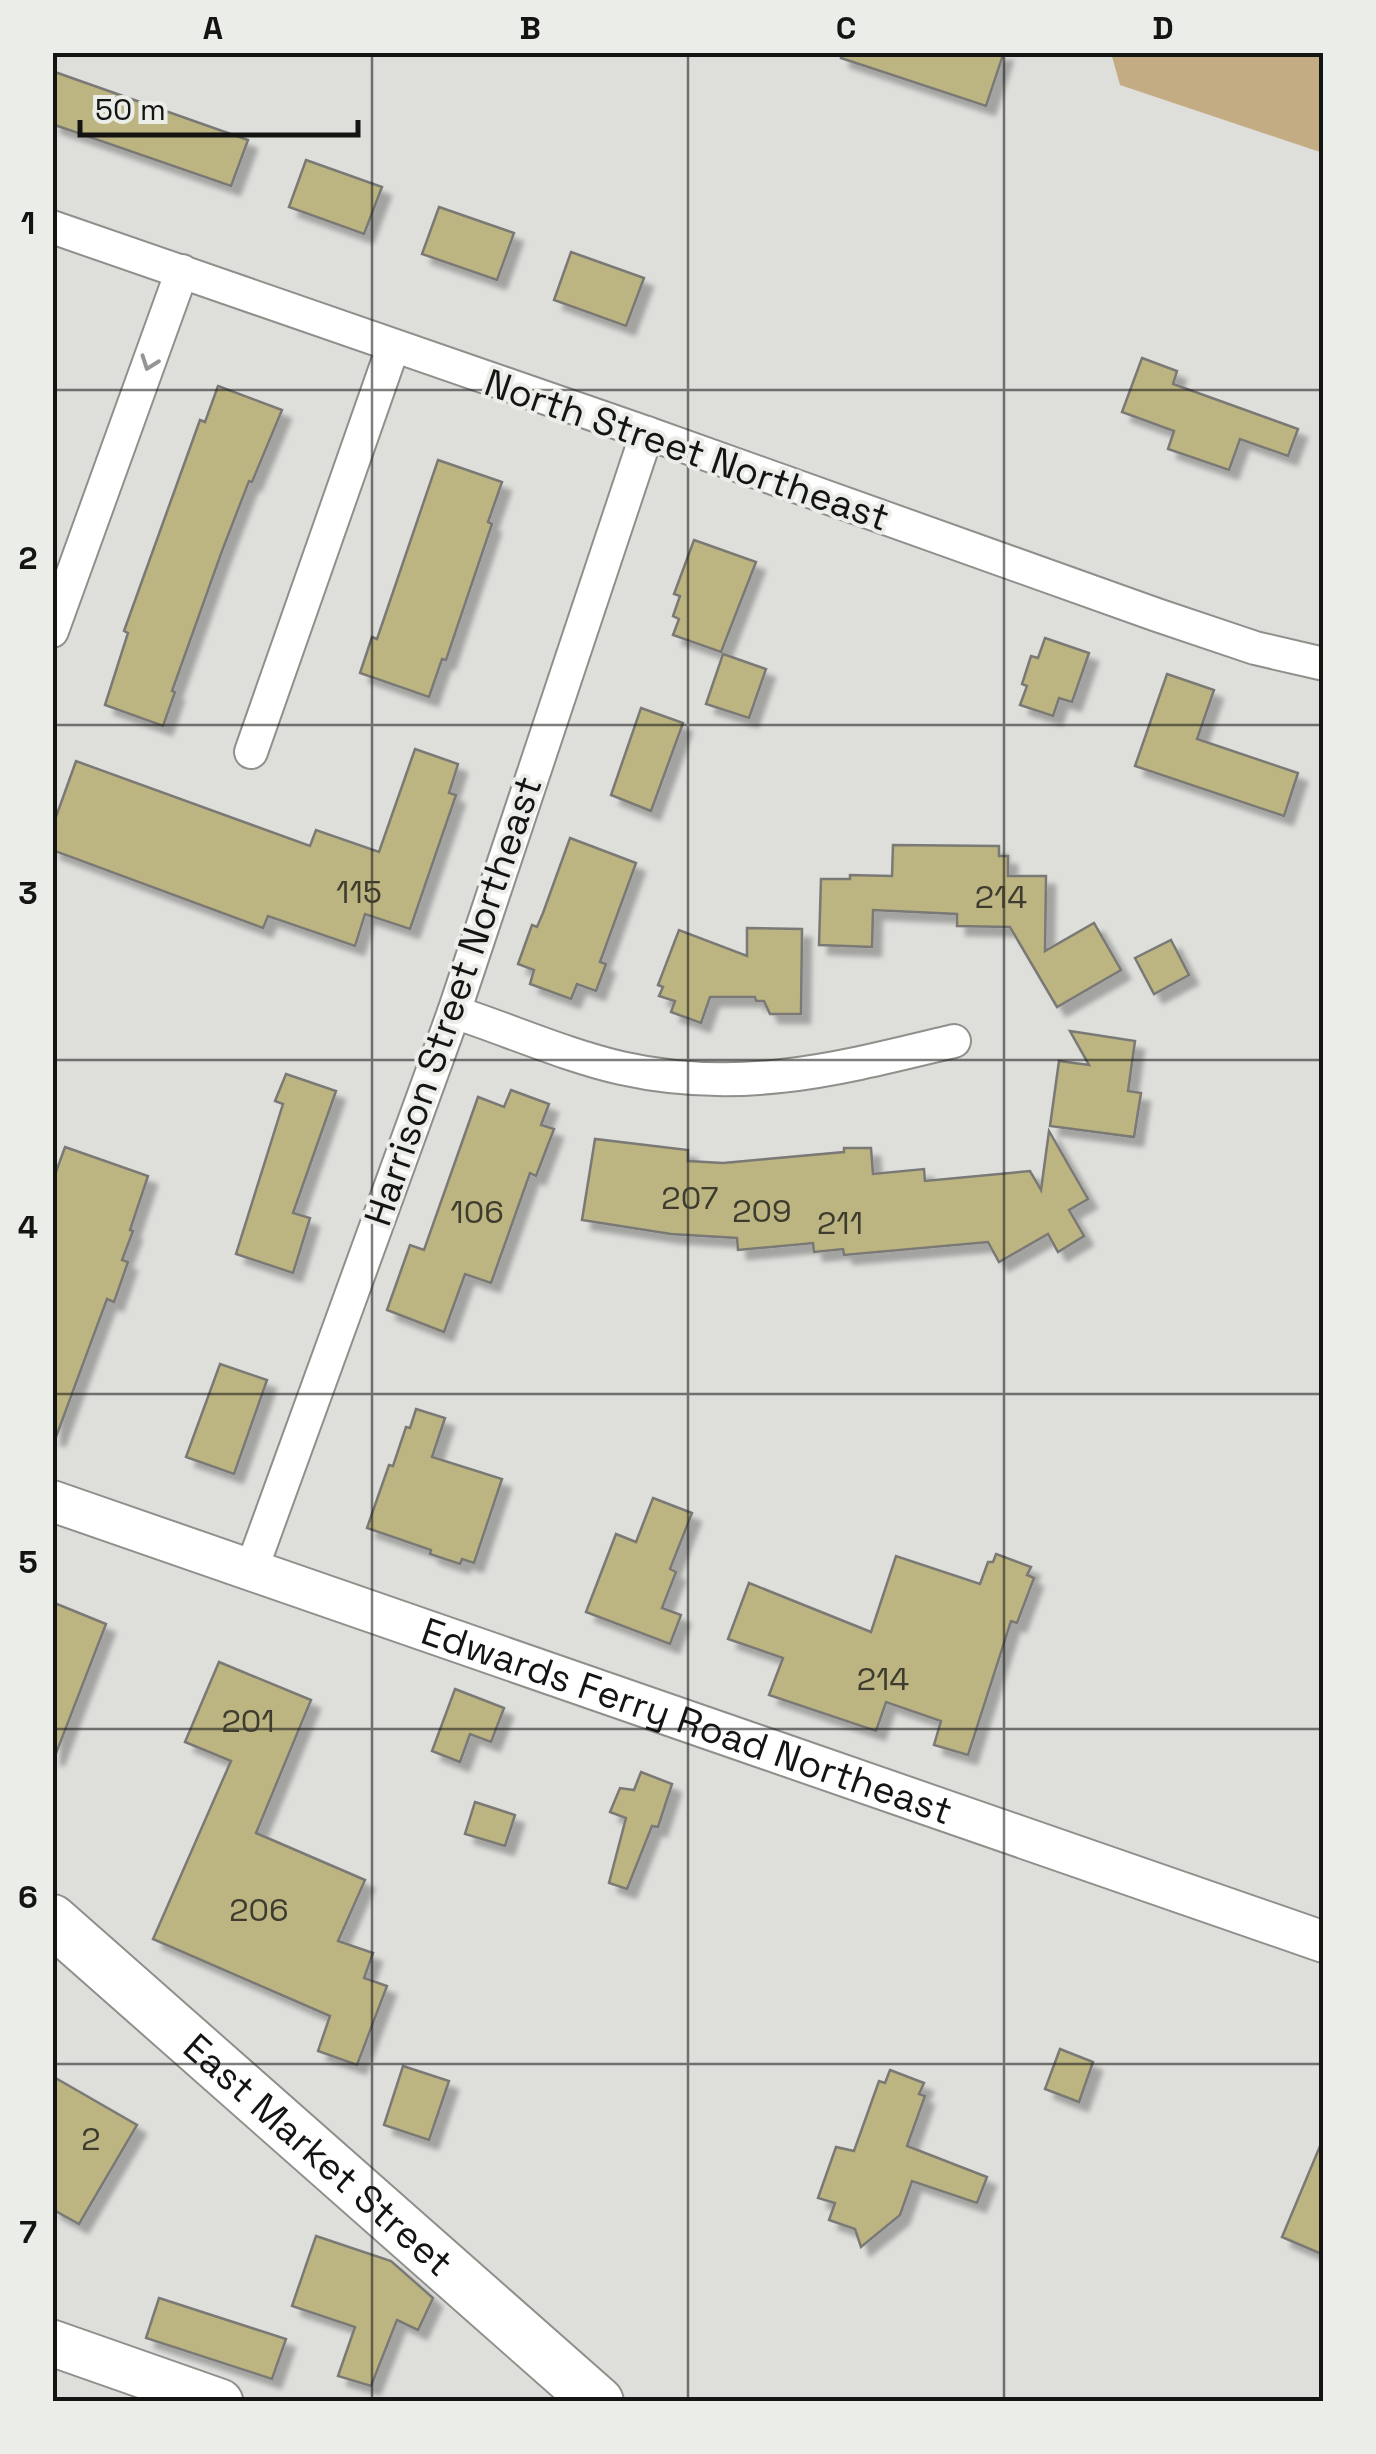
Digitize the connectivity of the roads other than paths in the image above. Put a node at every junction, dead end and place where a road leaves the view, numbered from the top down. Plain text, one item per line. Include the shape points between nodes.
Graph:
1 (52, 227) edge
2 (182, 271) junction
3 (392, 347) junction
4 (647, 432) junction
5 (52, 631) edge
6 (1324, 664) edge
7 (252, 752) dead end
8 (454, 1012) junction
9 (954, 1041) dead end
10 (52, 1501) edge
11 (252, 1568) junction
12 (52, 1920) edge
13 (1324, 1942) edge
14 (52, 2343) edge
15 (595, 2397) edge
16 (220, 2402) edge

1 - 2 street, North Street Northeast
2 - 3 street, North Street Northeast
2 -> 5 street
3 - 4 street, North Street Northeast
3 - 7 street
4 - 6 street, North Street Northeast via 967,550 1255,648
4 - 8 street, Harrison Street Northeast
8 - 9 street via 620,1067 688,1078 766,1080
8 - 11 street, Harrison Street Northeast
10 - 11 street, Edwards Ferry Road Northeast
11 - 13 street, Edwards Ferry Road Northeast
12 - 15 main road, East Market Street
14 - 16 main road

